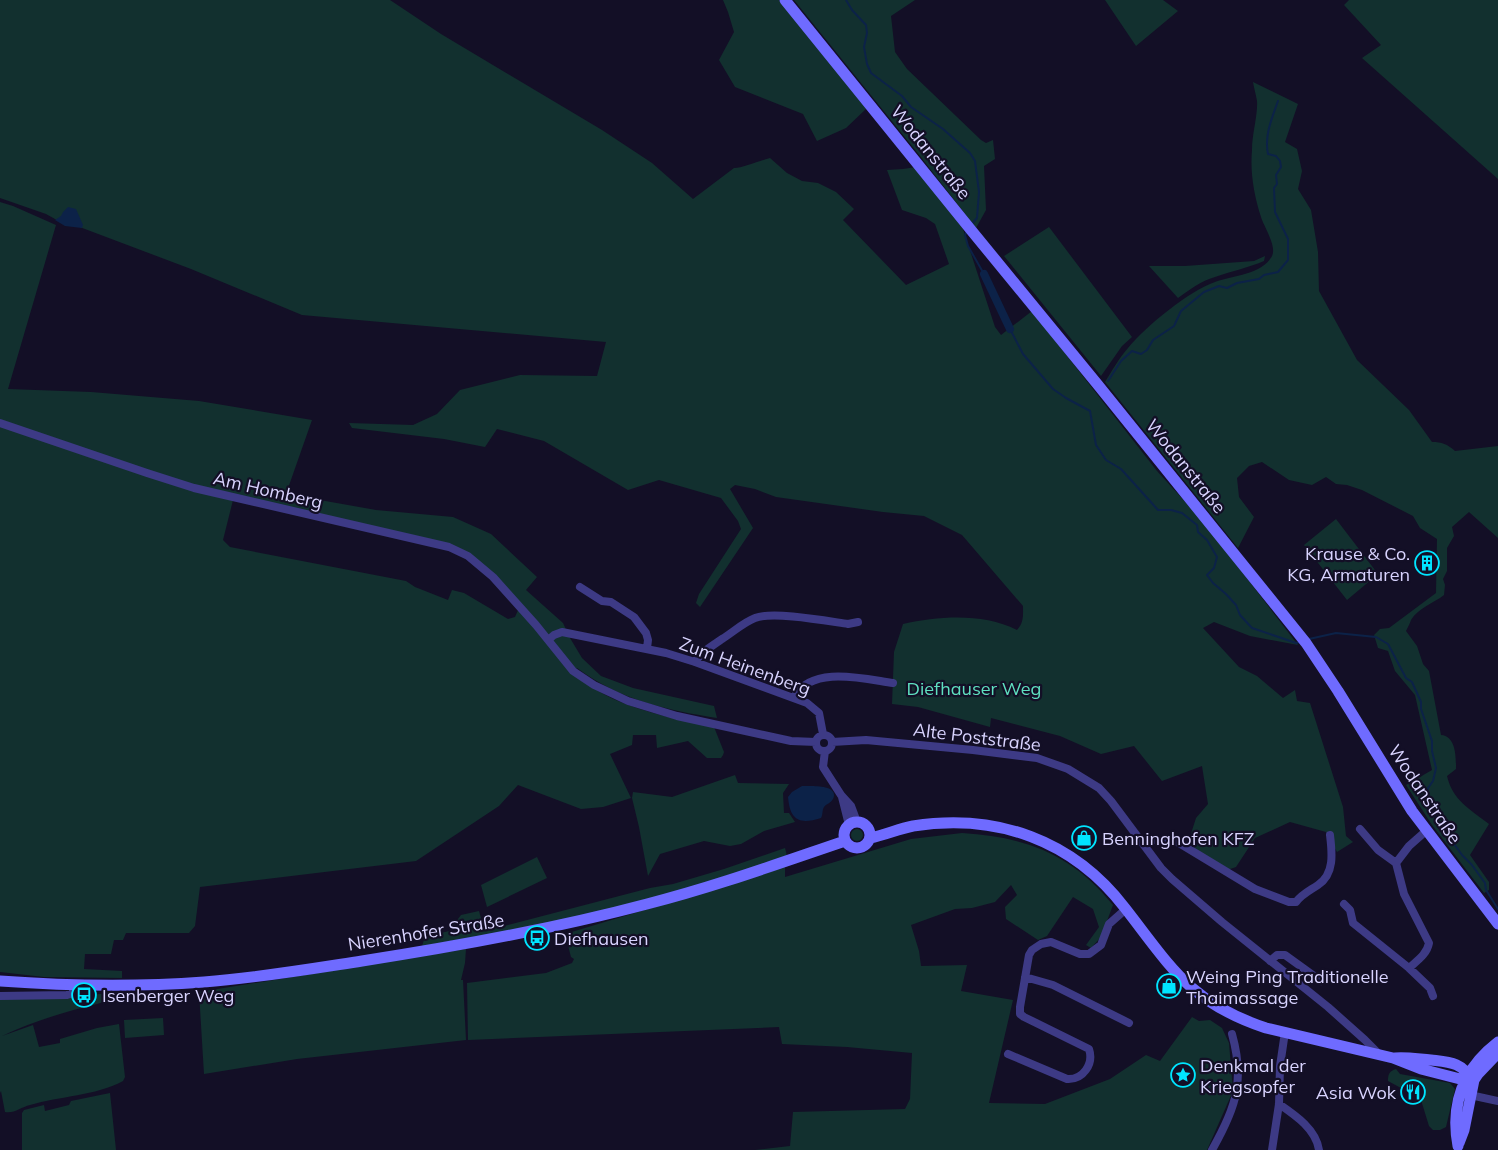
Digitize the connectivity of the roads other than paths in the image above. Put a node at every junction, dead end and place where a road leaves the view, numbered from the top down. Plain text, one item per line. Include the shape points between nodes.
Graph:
1 (785, 0) edge
2 (0, 423) edge
3 (580, 587) dead end
4 (858, 622) dead end
5 (548, 640) junction
6 (647, 648) junction
7 (695, 662) junction
8 (892, 684) dead end
9 (794, 697) junction
10 (823, 734) junction
11 (816, 742) junction
12 (832, 742) junction
13 (825, 751) junction
14 (861, 828) junction
15 (1360, 829) dead end
16 (1426, 831) junction
17 (1330, 835) dead end
18 (845, 841) junction
19 (1144, 844) junction
20 (1396, 863) junction
21 (1344, 904) dead end
22 (1126, 909) junction
23 (1498, 924) edge
24 (1270, 961) junction
25 (1409, 968) junction
26 (1025, 977) junction
27 (1321, 981) dead end
28 (0, 982) edge
29 (74, 985) junction
30 (0, 996) edge
31 (1433, 996) dead end
32 (1129, 1024) dead end
33 (1285, 1032) junction
34 (1232, 1034) dead end
35 (1496, 1048) edge
36 (1008, 1054) dead end
37 (1379, 1054) junction
38 (1393, 1058) junction
39 (1455, 1064) junction
40 (1470, 1081) junction
41 (1498, 1101) edge
42 (1279, 1104) junction
43 (1458, 1148) edge
44 (1212, 1150) edge
45 (1272, 1150) edge
46 (1320, 1150) edge

1 - 16 main road, Wodanstraße via 1303,640
2 - 5 street, Am Homberg via 194,488 449,547 468,556 493,577
3 - 6 street via 634,618 646,633
4 - 7 street via 848,624 778,616 754,618 702,653
5 - 6 street, Zum Heinenberg via 562,632
5 - 11 street via 573,671 628,701 677,716 791,741
6 - 7 street, Zum Heinenberg
7 - 9 street, Zum Heinenberg
8 - 9 street via 824,677 799,690
9 - 10 street, Zum Heinenberg via 819,713
10 - 11 street
10 - 12 street
11 - 13 street
12 - 13 street
12 - 19 street, Alte Poststraße via 866,740 1045,760 1068,769 1099,788
13 - 14 street via 823,767 851,806
14 - 18 main road via 844,833
14 - 18 main road via 866,845 859,848
14 - 22 main road via 896,830 967,822 1024,834 1062,850 1082,864
15 - 20 street via 1378,850
16 - 20 street
16 - 23 main road, Wodanstraße
17 - 19 street via 1332,858 1326,876 1322,883 1296,902 1255,890 1174,840 1150,840
18 - 29 main road, Nierenhofer Straße via 691,892 470,944 206,982
19 - 24 street, Alte Poststraße via 1172,879
20 - 25 street via 1404,894 1429,942 1424,955
21 - 25 street via 1354,922
22 - 26 street via 1109,924 1100,945 1090,954 1080,954 1051,942 1036,947 1029,955
22 - 33 main road via 1172,969 1200,995 1247,1022
24 - 27 street via 1277,955 1285,955
24 - 37 street, Alte Poststraße via 1328,1007
25 - 31 street via 1430,988
26 - 32 street via 1052,985
26 - 36 street via 1020,1014 1089,1049 1090,1061 1087,1068 1071,1080
28 - 29 main road, Nierenhofer Straße
29 - 30 street via 73,992 67,995
33 - 37 main road
33 - 42 street
34 - 44 street via 1237,1062 1236,1093
35 - 39 main road
35 - 40 main road
37 - 38 main road
38 - 39 main road via 1411,1057
38 - 40 main road via 1421,1069
39 - 40 main road
40 - 41 street
40 - 43 main road via 1464,1130
40 - 43 main road via 1460,1093 1455,1124
42 - 45 street
42 - 46 street via 1312,1132

